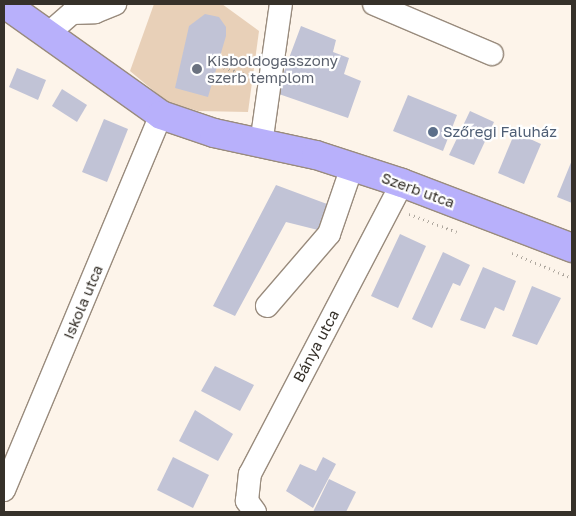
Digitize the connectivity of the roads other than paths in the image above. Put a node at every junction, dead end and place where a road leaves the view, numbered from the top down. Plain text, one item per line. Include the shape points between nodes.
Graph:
1 (5, 4) edge
2 (115, 4) edge
3 (281, 4) edge
4 (374, 4) edge
5 (49, 33) junction
6 (492, 54) dead end
7 (161, 114) junction
8 (261, 144) junction
9 (352, 166) junction
10 (402, 183) junction
11 (572, 248) edge
12 (267, 306) dead end
13 (4, 490) edge
14 (255, 512) edge

1 - 5 main road, Szerb utca
2 - 5 street via 95,12 72,13
3 - 8 street
4 - 6 street
5 - 7 main road, Szerb utca via 108,80
7 - 8 main road, Szerb utca via 214,133
7 - 13 street, Iskola utca
8 - 9 main road, Szerb utca
9 - 10 main road, Szerb utca
9 - 12 street via 329,234
10 - 11 main road, Szerb utca
10 - 14 street, Bánya utca via 250,474 247,501

